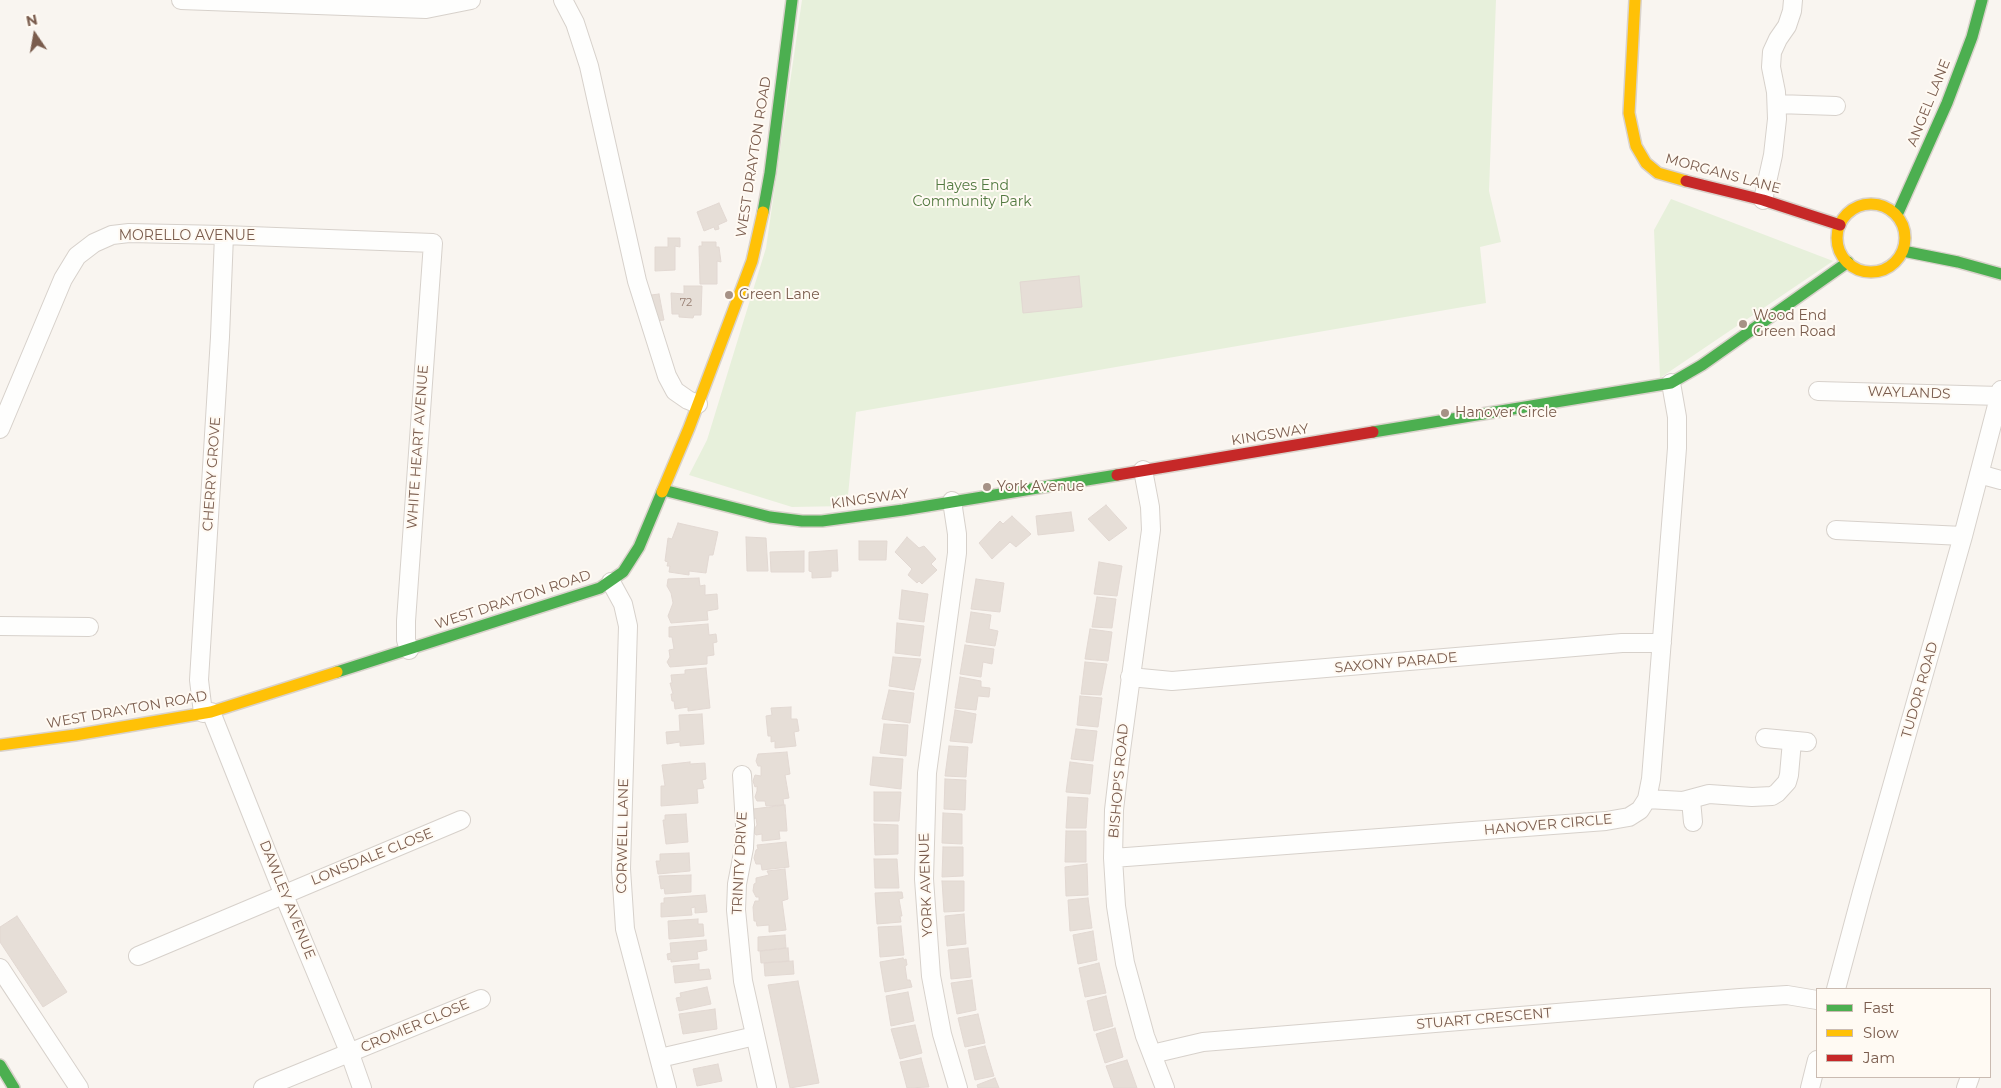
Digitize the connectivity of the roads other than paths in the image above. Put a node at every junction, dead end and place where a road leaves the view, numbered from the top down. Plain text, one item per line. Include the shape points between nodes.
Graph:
1 (181, 0) edge
2 (471, 0) edge
3 (563, 0) edge
4 (787, 0) edge
5 (792, 0) edge
6 (1635, 0) edge
7 (1793, 0) edge
8 (1982, 0) edge
9 (1777, 104) junction
10 (1836, 106) dead end
11 (1762, 200) junction
12 (1897, 215) junction
13 (1840, 224) junction
14 (224, 235) junction
15 (432, 243) joint
16 (1903, 250) junction
17 (1848, 262) junction
18 (2001, 274) edge
19 (1670, 384) junction
20 (1818, 391) dead end
21 (2000, 393) edge
22 (698, 404) junction
23 (0, 429) edge
24 (1143, 470) junction
25 (1979, 474) junction
26 (2001, 480) edge
27 (663, 490) junction
28 (952, 502) junction
29 (1836, 530) dead end
30 (1963, 536) junction
31 (610, 582) junction
32 (0, 626) edge
33 (89, 628) dead end
34 (1662, 644) junction
35 (409, 650) junction
36 (1130, 677) junction
37 (207, 712) junction
38 (1765, 738) dead end
39 (0, 745) edge
40 (742, 775) dead end
41 (1647, 799) junction
42 (1690, 800) junction
43 (461, 820) dead end
44 (1693, 822) dead end
45 (1113, 858) junction
46 (283, 893) junction
47 (138, 956) dead end
48 (0, 968) edge
49 (1836, 988) edge
50 (481, 999) dead end
51 (1816, 1000) edge
52 (755, 1036) junction
53 (350, 1054) junction
54 (1152, 1054) junction
55 (660, 1058) junction
56 (1816, 1064) edge
57 (0, 1065) edge
58 (14, 1088) edge
59 (80, 1088) edge
60 (263, 1088) edge
61 (362, 1088) edge
62 (667, 1088) edge
63 (767, 1088) edge
64 (958, 1088) edge
65 (1165, 1088) edge
66 (1810, 1088) edge

1 - 2 street via 426,8
3 - 22 street via 589,66 637,281 667,376 675,391
4 - 5 street
5 - 22 street, WEST DRAYTON ROAD via 759,234 744,285
6 - 11 street, MORGANS LANE via 1629,113 1640,155 1658,173
7 - 9 street via 1788,26 1772,52
8 - 12 street, ANGEL LANE via 1947,103
9 - 10 street
9 - 11 street via 1773,155
11 - 13 street, MORGANS LANE
12 - 13 street via 1877,204 1861,205 1848,213
12 - 16 street via 1905,233
13 - 17 street via 1838,246
14 - 15 street, MORELLO AVENUE
14 - 23 street, MORELLO AVENUE via 121,234 94,243 77,256 63,279
14 - 37 street, CHERRY GROVE via 199,680
15 - 35 street, WHITE HEART AVENUE via 405,631
16 - 17 street via 1892,264 1876,271 1861,270
16 - 18 street
17 - 19 street, KINGSWAY
19 - 24 street, KINGSWAY
19 - 34 street via 1677,416 1677,448
20 - 21 street, WAYLANDS
21 - 25 street, TUDOR ROAD
22 - 27 street, WEST DRAYTON ROAD
24 - 28 street, KINGSWAY
24 - 36 street, BISHOP'S ROAD via 1151,530
25 - 26 street
25 - 30 street, TUDOR ROAD
27 - 28 street, KINGSWAY via 754,514 802,521 841,519
27 - 31 street, WEST DRAYTON ROAD via 633,557 623,572
28 - 64 street, YORK AVENUE via 957,553 927,773 924,879 931,976 942,1034
29 - 30 street
30 - 49 street, TUDOR ROAD
31 - 35 street, WEST DRAYTON ROAD via 560,602
31 - 55 street, CORWELL LANE via 623,604 628,626 621,869 624,920 628,947
32 - 33 street
34 - 36 street, SAXONY PARADE via 1622,643 1172,682
34 - 41 street
35 - 37 street, WEST DRAYTON ROAD
36 - 45 street, BISHOP'S ROAD via 1114,810
37 - 39 street, WEST DRAYTON ROAD
37 - 46 street, DAWLEY AVENUE
38 - 42 street via 1800,742 1786,782 1778,793 1765,797 1709,794
40 - 52 street, TRINITY DRIVE via 744,840 736,910 743,982
41 - 42 street
41 - 45 street, HANOVER CIRCLE via 1635,814 1606,821
42 - 44 street
43 - 46 street, LONSDALE CLOSE
45 - 54 street, BISHOP'S ROAD via 1123,953
46 - 47 street, LONSDALE CLOSE
46 - 53 street, DAWLEY AVENUE
48 - 59 street
50 - 53 street, CROMER CLOSE
51 - 54 street, STUART CRESCENT via 1787,995 1731,998 1203,1042
52 - 55 street
52 - 63 street, TRINITY DRIVE
53 - 60 street, CROMER CLOSE
53 - 61 street, DAWLEY AVENUE
54 - 65 street, BISHOP'S ROAD
55 - 62 street, CORWELL LANE
56 - 66 street
57 - 58 street

